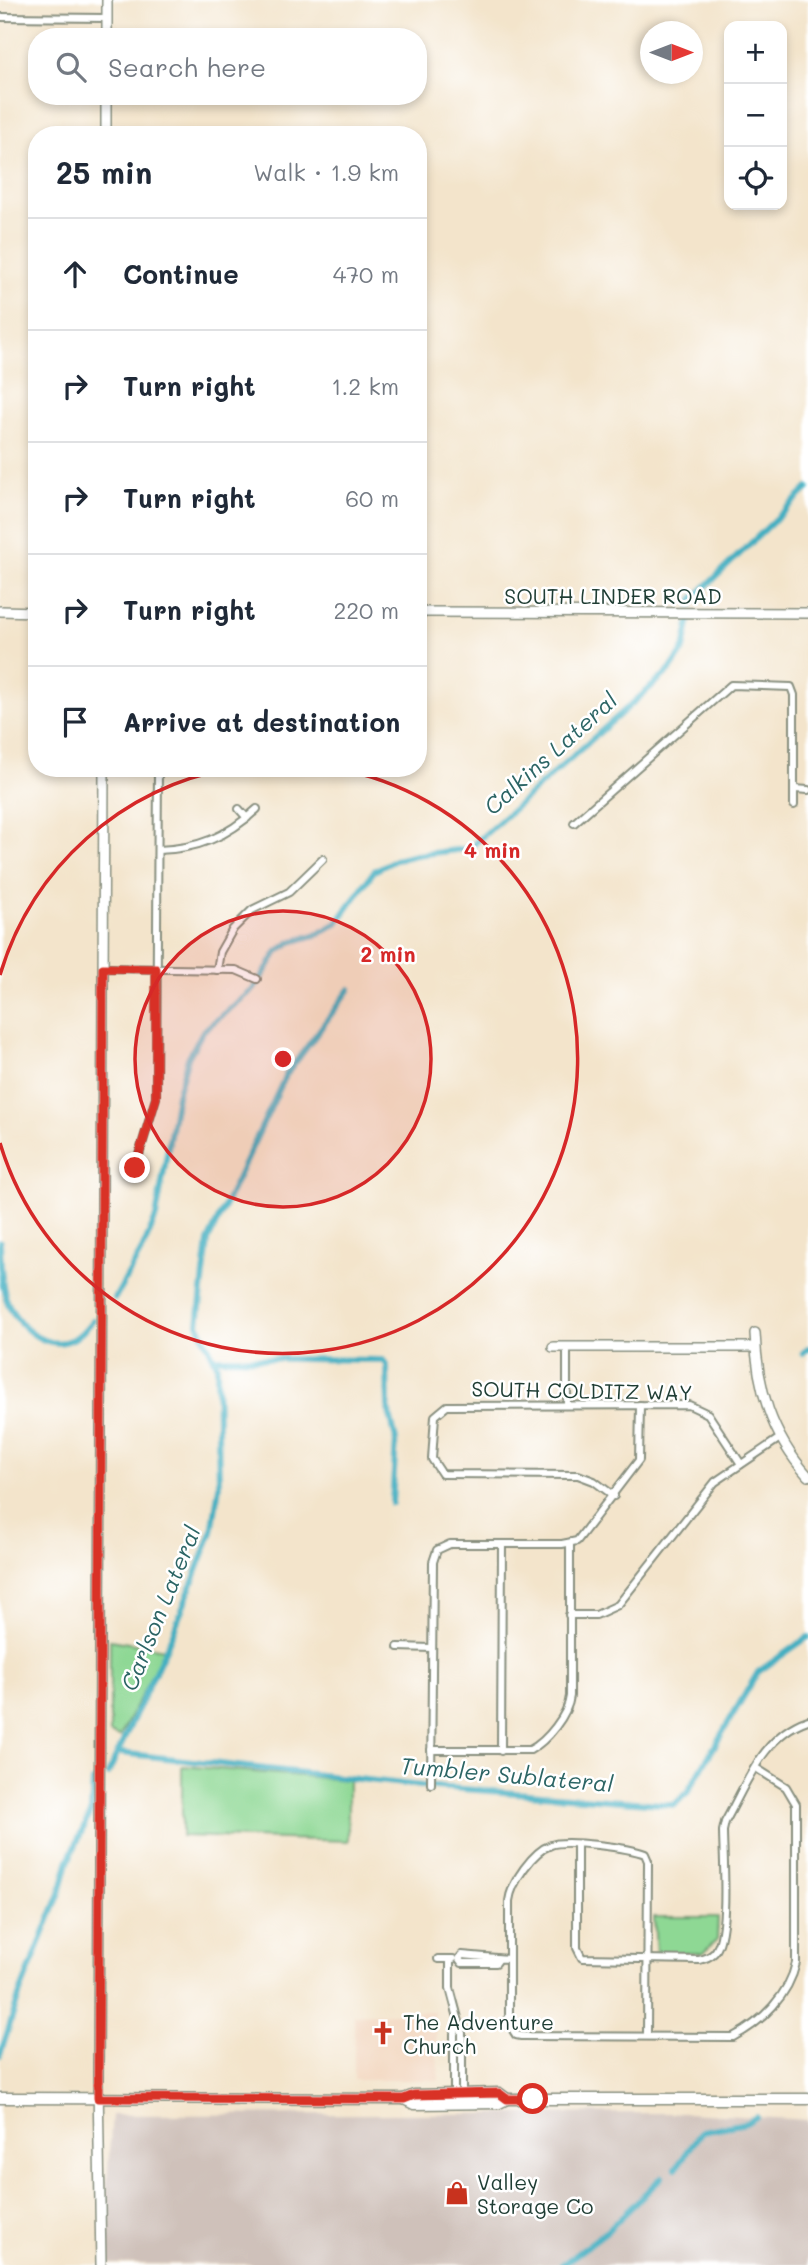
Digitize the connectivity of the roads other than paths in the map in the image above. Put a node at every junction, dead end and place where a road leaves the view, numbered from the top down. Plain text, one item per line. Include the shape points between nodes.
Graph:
1 (107, 0) edge
2 (0, 17) edge
3 (107, 18) junction
4 (107, 28) edge
5 (106, 105) edge
6 (106, 126) edge
7 (0, 611) edge
8 (28, 612) edge
9 (427, 612) edge
10 (808, 613) edge
11 (104, 777) edge
12 (158, 777) edge
13 (794, 789) junction
14 (808, 790) edge
15 (794, 805) dead end
16 (239, 809) dead end
17 (257, 809) dead end
18 (247, 818) junction
19 (574, 823) dead end
20 (158, 850) junction
21 (323, 859) dead end
22 (103, 968) junction
23 (156, 969) junction
24 (217, 970) junction
25 (257, 979) dead end
26 (135, 1168) dead end
27 (755, 1333) dead end
28 (553, 1347) dead end
29 (567, 1347) junction
30 (755, 1347) junction
31 (567, 1405) junction
32 (640, 1405) junction
33 (780, 1438) junction
34 (741, 1464) junction
35 (808, 1476) edge
36 (614, 1496) junction
37 (570, 1543) junction
38 (502, 1544) junction
39 (569, 1615) junction
40 (398, 1647) dead end
41 (432, 1648) junction
42 (808, 1720) edge
43 (431, 1750) junction
44 (501, 1751) junction
45 (756, 1768) junction
46 (431, 1784) dead end
47 (577, 1845) junction
48 (438, 1959) dead end
49 (450, 1959) junction
50 (508, 1959) junction
51 (648, 1960) junction
52 (647, 2036) junction
53 (458, 2097) junction
54 (0, 2098) edge
55 (98, 2098) junction
56 (808, 2099) edge
57 (101, 2265) edge

1 - 3 main road
2 - 3 street
3 - 4 main road
5 - 6 main road
7 - 8 main road
9 - 10 main road, SOUTH LINDER ROAD
11 - 22 main road
12 - 20 street
13 - 14 street
13 - 15 street
13 - 19 street via 791,687 731,685
16 - 18 street
17 - 18 street
18 - 20 street via 189,849
20 - 23 street
21 - 24 street via 289,892 252,910 233,929 220,952
22 - 23 street
22 - 55 main road
23 - 24 street
23 - 26 street via 156,1098
24 - 25 street via 236,970
27 - 30 main road
28 - 29 main road
29 - 30 main road
29 - 31 street
30 - 33 main road via 764,1399
31 - 32 street, SOUTH COLDITZ WAY
31 - 36 street, SOUTH COLDITZ WAY via 447,1406 433,1421 432,1459 437,1470 448,1475 578,1475 594,1480
32 - 34 street, SOUTH COLDITZ WAY via 700,1407
32 - 36 street via 639,1460
33 - 34 street
33 - 35 main road
34 - 39 street via 703,1494 618,1605 596,1615
36 - 37 street via 584,1534
37 - 38 street
37 - 39 street
38 - 41 street via 450,1544 437,1550
38 - 44 street
39 - 44 street via 569,1704 530,1750
40 - 41 street
41 - 43 street
42 - 45 street via 772,1740
43 - 44 street
43 - 46 street
45 - 51 street via 723,1831 723,1934 714,1953 699,1960
45 - 52 street via 786,1787 796,1804 793,1979 783,1996 733,2037
47 - 50 street via 555,1843 544,1848 510,1892
47 - 51 street via 645,1854
47 - 51 street via 577,1948 582,1958
48 - 49 street
49 - 50 street via 462,1955
49 - 53 street via 450,1988 459,2023 454,2034
50 - 52 street via 511,2030 521,2036
51 - 52 street
53 - 55 main road
53 - 56 main road via 499,2103 506,2098
54 - 55 main road
55 - 57 main road

